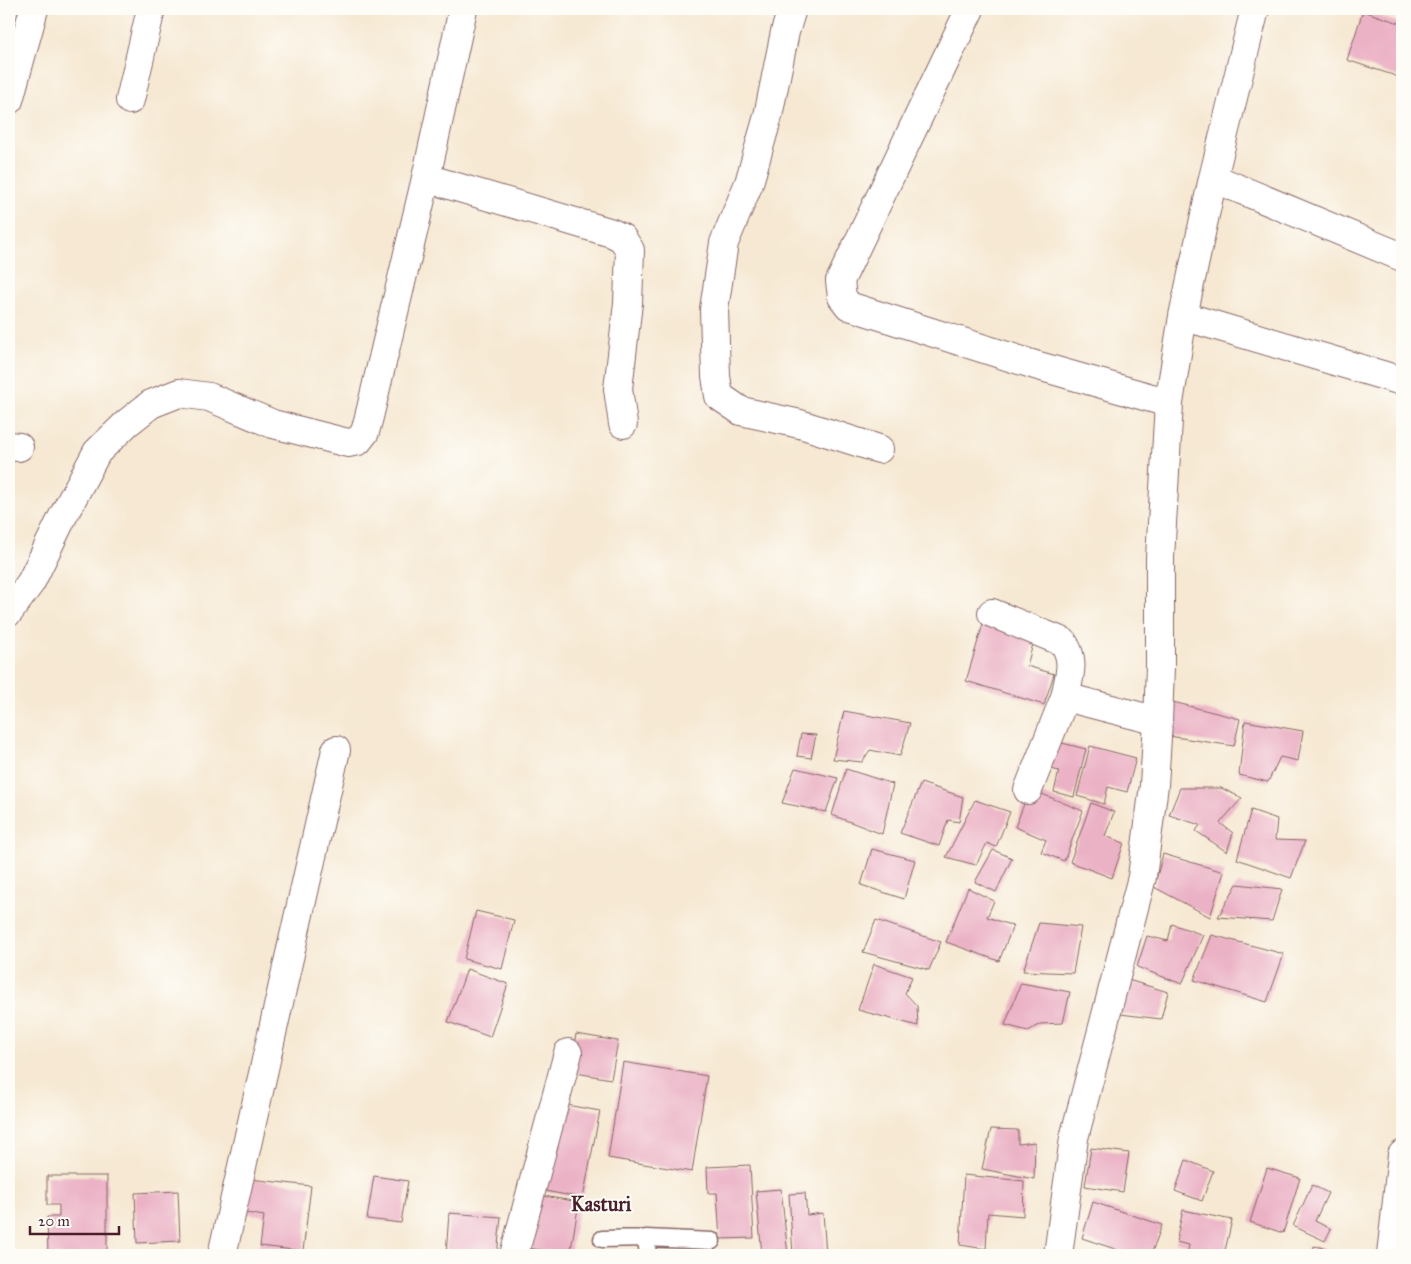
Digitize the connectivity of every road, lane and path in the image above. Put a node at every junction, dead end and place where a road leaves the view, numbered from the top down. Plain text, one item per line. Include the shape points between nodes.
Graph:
1 (34, 9) edge
2 (151, 9) edge
3 (463, 9) edge
4 (792, 9) edge
5 (970, 9) edge
6 (1255, 9) edge
7 (9, 100) edge
8 (130, 100) dead end
9 (426, 178) junction
10 (1212, 178) junction
11 (1402, 256) edge
12 (1182, 316) junction
13 (1402, 381) edge
14 (1169, 403) junction
15 (623, 424) dead end
16 (879, 449) dead end
17 (9, 612) edge
18 (992, 613) dead end
19 (1066, 697) junction
20 (1158, 721) junction
21 (336, 750) dead end
22 (1028, 790) dead end
23 (568, 1053) dead end
24 (1402, 1155) edge
25 (646, 1238) junction
26 (602, 1239) dead end
27 (712, 1241) dead end
28 (222, 1255) edge
29 (514, 1255) edge
30 (648, 1255) edge
31 (1058, 1255) edge
32 (1391, 1255) edge

1 - 7 street
2 - 8 street
3 - 9 street
4 - 16 street via 768,116 749,182 724,243 714,309 719,396 741,411 800,424
5 - 14 street via 840,280 842,297 849,306 1034,365
6 - 10 street
9 - 15 street via 622,238 630,250 628,303 618,389
9 - 17 street via 370,417 358,442 348,443 273,424 209,397 179,393 151,404 98,452 31,582
10 - 11 street
10 - 12 street
12 - 13 street
12 - 14 street
14 - 20 street via 1160,558
18 - 19 street via 1063,642 1070,651 1071,668
19 - 20 street
19 - 22 street
20 - 31 street via 1154,785 1142,877 1074,1138
21 - 28 street
23 - 29 street
24 - 32 street
25 - 26 lane
25 - 27 lane
25 - 30 lane

